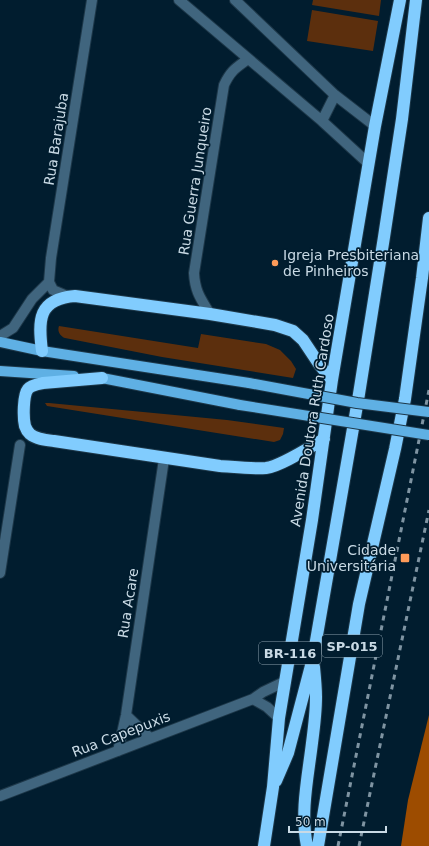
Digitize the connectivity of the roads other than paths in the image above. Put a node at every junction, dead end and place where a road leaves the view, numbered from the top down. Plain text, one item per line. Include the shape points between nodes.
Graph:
1 (92, 0) edge
2 (179, 0) edge
3 (235, 0) edge
4 (400, 0) edge
5 (416, 0) edge
6 (248, 58) junction
7 (335, 95) junction
8 (322, 121) junction
9 (375, 126) junction
10 (369, 164) junction
11 (429, 218) edge
12 (49, 282) junction
13 (67, 296) junction
14 (210, 314) junction
15 (0, 336) edge
16 (0, 342) edge
17 (42, 351) junction
18 (0, 371) edge
19 (102, 378) junction
20 (332, 380) junction
21 (429, 412) edge
22 (429, 435) edge
23 (324, 439) junction
24 (20, 445) dead end
25 (164, 459) junction
26 (0, 573) edge
27 (313, 658) junction
28 (286, 681) junction
29 (253, 698) junction
30 (126, 715) junction
31 (279, 718) junction
32 (150, 738) junction
33 (118, 751) junction
34 (273, 787) junction
35 (0, 796) edge
36 (264, 846) edge
37 (307, 846) edge
38 (318, 846) edge

1 - 12 street, Rua Barajuba
2 - 6 street
3 - 7 street
4 - 9 highway, Avenida Doutora Ruth Cardoso
5 - 27 highway via 402,119 384,237
6 - 8 street
6 - 14 street, Rua Guerra Junqueiro via 235,68 224,85 194,273 197,291
7 - 8 street
7 - 9 street
8 - 10 street
9 - 10 highway, Avenida Doutora Ruth Cardoso
10 - 20 highway, Avenida Doutora Ruth Cardoso
11 - 38 highway, SP-015 via 405,399 396,449 359,604
12 - 13 street via 53,290
12 - 15 street via 32,299 13,328
13 - 14 highway
13 - 17 highway via 55,300 43,313 40,320
14 - 20 highway via 275,325 293,331 304,340
16 - 17 main road
17 - 21 main road, bridge via 357,403
18 - 19 main road
19 - 22 main road, bridge via 240,405
19 - 25 highway via 43,383 28,389 24,400 25,428 31,435 54,442
20 - 23 highway, Avenida Doutora Ruth Cardoso / BR-116
23 - 25 highway via 268,468 220,466
23 - 28 highway, Avenida Doutora Ruth Cardoso / BR-116
24 - 26 street
25 - 30 street, Rua Acare
27 - 34 highway via 288,753
27 - 37 highway via 316,699 304,803
28 - 29 street, Rua Capepuxis
28 - 31 highway, Avenida Doutora Ruth Cardoso / BR-116
29 - 31 street
29 - 32 street, Rua Capepuxis
30 - 32 street
30 - 33 street, Rua Acare
31 - 34 highway, Avenida Doutora Ruth Cardoso / BR-116
32 - 33 street, Rua Capepuxis
33 - 35 street, Rua Capepuxis
34 - 36 highway, Avenida Doutora Ruth Cardoso / BR-116

